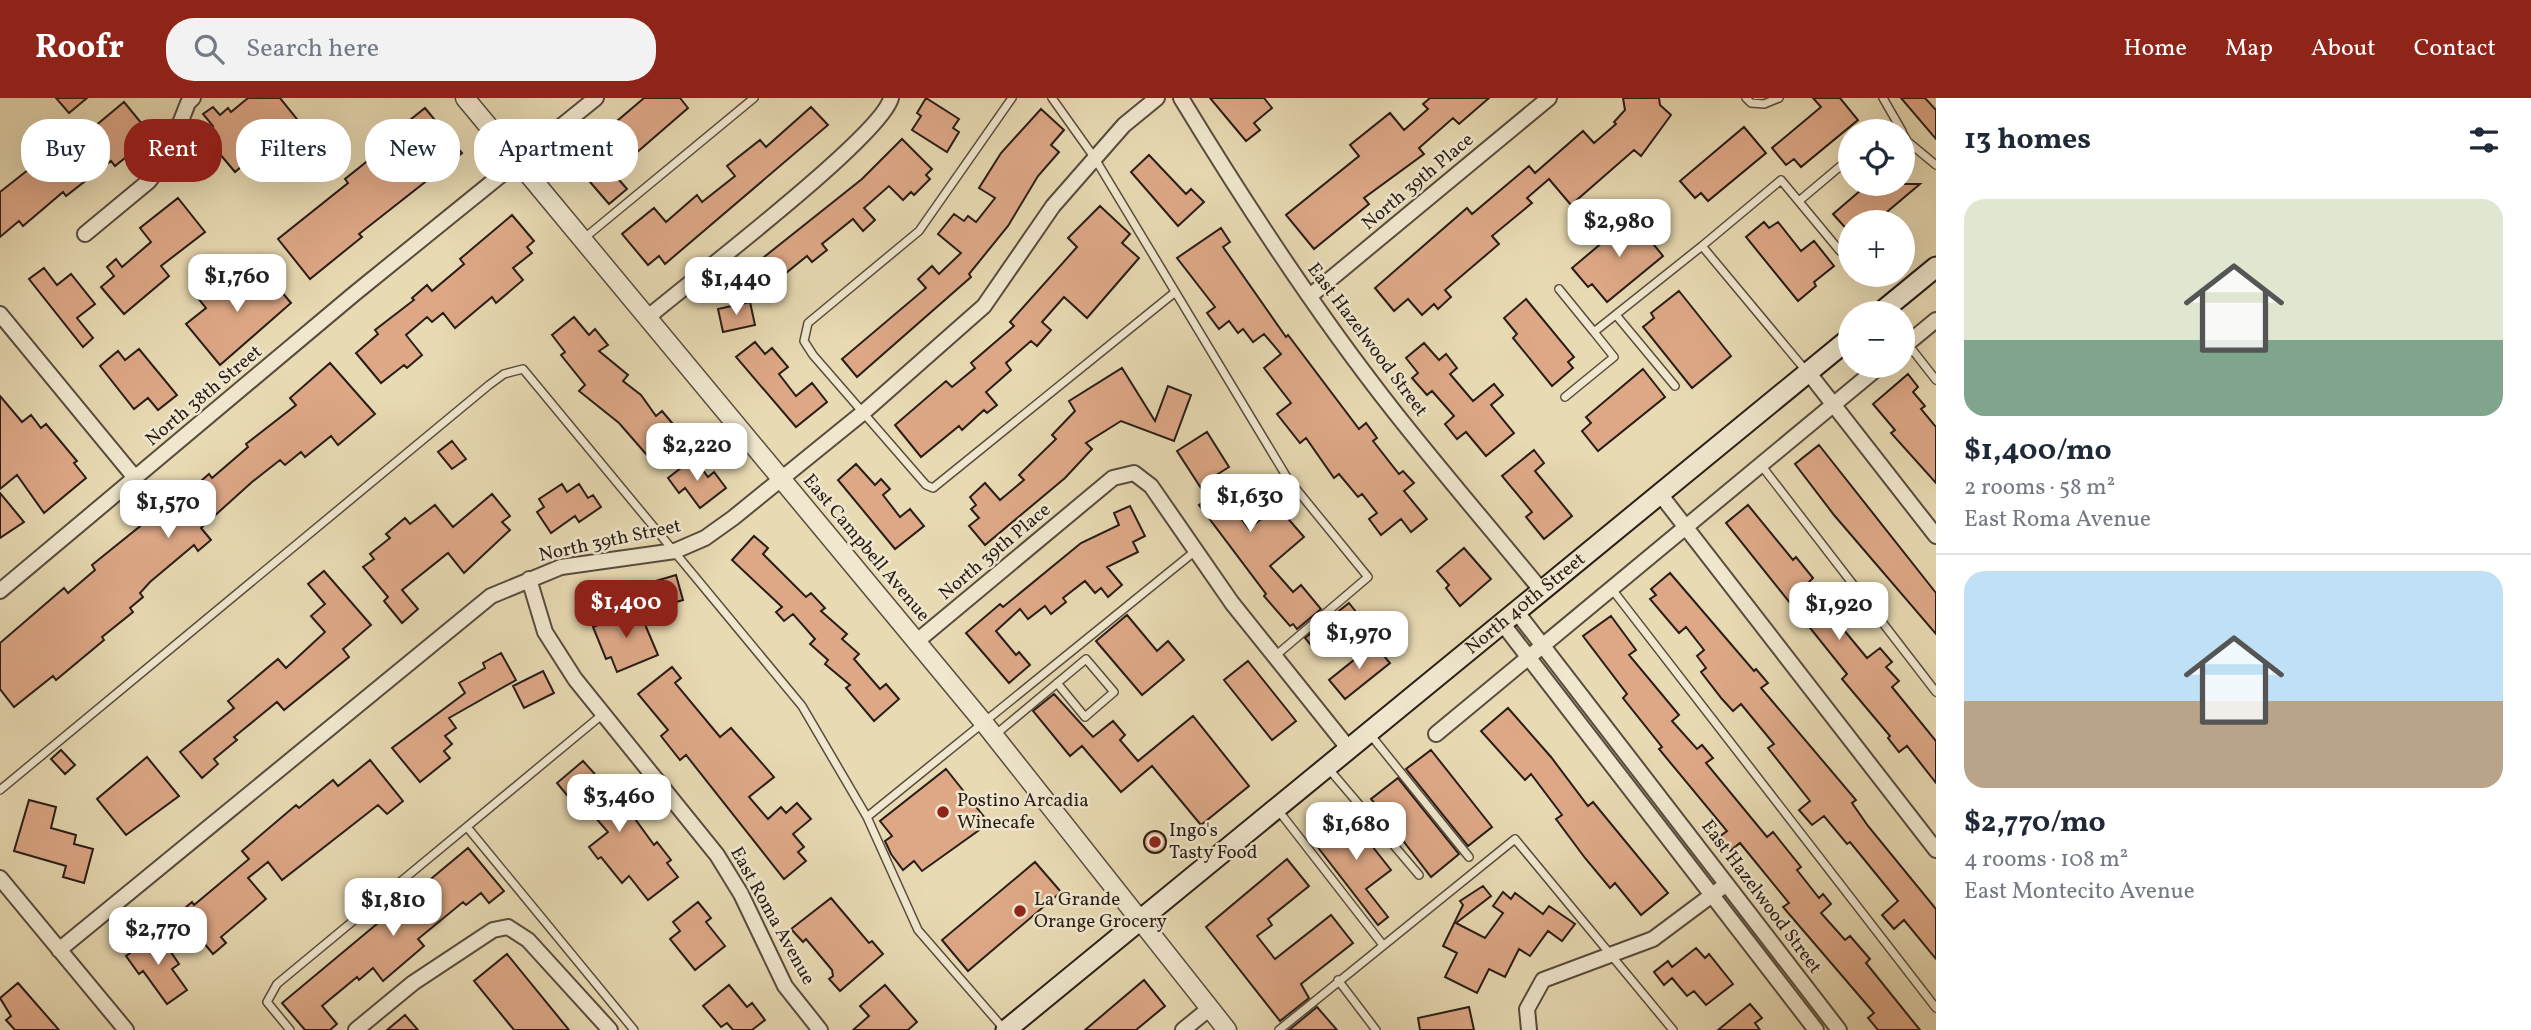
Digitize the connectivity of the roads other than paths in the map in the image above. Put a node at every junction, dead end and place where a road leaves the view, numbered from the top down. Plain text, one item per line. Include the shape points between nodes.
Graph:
1 (193, 98) edge
2 (465, 98) edge
3 (596, 98) edge
4 (754, 98) edge
5 (891, 98) edge
6 (1012, 98) edge
7 (1052, 98) edge
8 (1157, 98) edge
9 (1181, 98) edge
10 (1549, 98) edge
11 (1746, 98) edge
12 (1779, 98) edge
13 (1883, 98) edge
14 (482, 119) edge
15 (569, 119) edge
16 (1895, 119) edge
17 (1915, 148) edge
18 (1094, 157) junction
19 (1936, 165) edge
20 (1838, 168) edge
21 (491, 182) edge
22 (534, 182) edge
23 (1799, 201) junction
24 (85, 234) dead end
25 (582, 240) junction
26 (1702, 246) junction
27 (1838, 249) edge
28 (1936, 268) edge
29 (1559, 289) dead end
30 (1174, 293) junction
31 (1310, 296) junction
32 (1895, 301) edge
33 (0, 314) edge
34 (1616, 314) junction
35 (647, 318) junction
36 (1936, 320) edge
37 (1594, 332) junction
38 (1915, 337) edge
39 (1838, 348) edge
40 (1915, 356) edge
41 (1808, 372) junction
42 (1865, 378) edge
43 (1936, 380) edge
44 (1675, 386) dead end
45 (1565, 397) dead end
46 (1834, 404) junction
47 (865, 411) junction
48 (1760, 465) junction
49 (136, 479) junction
50 (782, 480) junction
51 (1660, 494) junction
52 (1686, 525) junction
53 (1936, 536) edge
54 (675, 551) junction
55 (1194, 552) junction
56 (529, 579) junction
57 (1611, 588) junction
58 (1541, 590) junction
59 (0, 591) edge
60 (1509, 617) junction
61 (916, 642) junction
62 (1542, 644) junction
63 (1528, 655) junction
64 (1274, 657) junction
65 (1057, 683) junction
66 (1936, 692) edge
67 (603, 713) junction
68 (989, 729) junction
69 (1369, 732) junction
70 (1436, 734) dead end
71 (1349, 749) junction
72 (1328, 767) junction
73 (1653, 786) junction
74 (0, 790) edge
75 (1638, 798) junction
76 (1277, 810) junction
77 (867, 817) junction
78 (467, 827) junction
79 (1936, 850) edge
80 (1469, 857) dead end
81 (1419, 875) dead end
82 (0, 878) edge
83 (1726, 884) junction
84 (1712, 895) junction
85 (1142, 919) junction
86 (1383, 945) junction
87 (59, 950) junction
88 (1611, 955) junction
89 (1338, 980) junction
90 (1210, 1008) junction
91 (1936, 1008) edge
92 (126, 1030) edge
93 (290, 1030) edge
94 (356, 1030) edge
95 (610, 1030) edge
96 (635, 1030) edge
97 (820, 1030) edge
98 (1005, 1030) edge
99 (1184, 1030) edge
100 (1227, 1030) edge
101 (1279, 1030) edge
102 (1376, 1030) edge
103 (1529, 1030) edge
104 (1673, 1030) edge
105 (1816, 1030) edge
106 (1839, 1030) edge

1 - 24 street via 165,161 149,181
2 - 14 street, East Campbell Avenue
3 - 15 street, North 38th Street
4 - 25 lane
5 - 35 street via 888,108 812,183
6 - 47 lane via 919,231 808,323 804,341
7 - 18 lane
8 - 18 street, North 39th Street
9 - 31 street, East Hazelwood Street via 1239,194
10 - 31 street, North 39th Place
11 - 12 lane via 1763,104
13 - 16 lane
17 - 19 lane
18 - 30 lane
18 - 47 street, North 39th Street via 1053,206 984,306
20 - 23 lane
21 - 49 street, North 38th Street
22 - 25 street, East Campbell Avenue
23 - 26 lane via 1782,180
23 - 27 lane
25 - 35 street, East Campbell Avenue
26 - 34 lane
26 - 41 lane
28 - 32 main road
29 - 37 lane
30 - 47 lane via 933,488
30 - 64 lane via 1288,479 1368,577
31 - 58 street, East Hazelwood Street via 1392,409
33 - 49 street
34 - 37 lane
34 - 44 lane
35 - 50 street, East Campbell Avenue
36 - 38 street
37 - 45 lane via 1614,357
39 - 41 main road, North 40th Street
40 - 43 lane
41 - 46 street
41 - 51 main road, North 40th Street
42 - 46 street
46 - 48 street
46 - 53 street
47 - 50 street, North 39th Street
48 - 52 street
48 - 66 lane
49 - 59 street, North 38th Street
50 - 54 street, North 39th Street via 705,538
50 - 61 street, East Campbell Avenue
51 - 52 street
51 - 58 main road, North 40th Street
52 - 57 street
52 - 79 street
54 - 56 street, North 39th Street via 561,567
54 - 74 lane via 523,369 504,374
54 - 77 lane via 802,706
55 - 61 street, North 39th Place via 1151,486 1134,473 1114,478
55 - 64 street
55 - 68 lane
56 - 67 street, East Roma Avenue via 545,632
56 - 87 street, North 39th Street via 491,596 436,639
57 - 62 street
57 - 91 lane
58 - 60 main road, North 40th Street
60 - 62 street, East Hazelwood Street
60 - 63 street, East Hazelwood Street
60 - 69 main road, North 40th Street
61 - 68 street, East Campbell Avenue
62 - 63 street
62 - 73 street, East Hazelwood Street
63 - 70 street
63 - 75 street, East Hazelwood Street
64 - 71 street
65 - 65 lane via 1086,659 1114,692 1085,717
65 - 68 lane
67 - 78 lane
67 - 97 street, East Roma Avenue via 717,855 785,986
68 - 77 lane
68 - 85 street, East Campbell Avenue
69 - 71 main road, North 40th Street
69 - 80 lane
71 - 72 main road, North 40th Street
72 - 76 main road, North 40th Street
72 - 81 lane
73 - 75 street
73 - 83 street, East Hazelwood Street
75 - 84 street, East Hazelwood Street
76 - 85 main road, North 40th Street
76 - 86 lane
77 - 98 lane via 918,930
78 - 93 lane via 277,984 267,1002
78 - 96 lane
82 - 87 street
83 - 84 street
83 - 106 street, East Hazelwood Street
84 - 88 street via 1653,939
84 - 105 street, East Hazelwood Street
85 - 90 street, East Campbell Avenue
85 - 98 main road, North 40th Street
86 - 88 lane via 1515,839
86 - 89 lane
87 - 92 street
88 - 103 street via 1543,980 1527,1009
88 - 104 lane
89 - 101 lane
89 - 102 lane
90 - 99 street
90 - 100 street, East Campbell Avenue
94 - 95 street via 413,983 493,929 508,927 528,940

